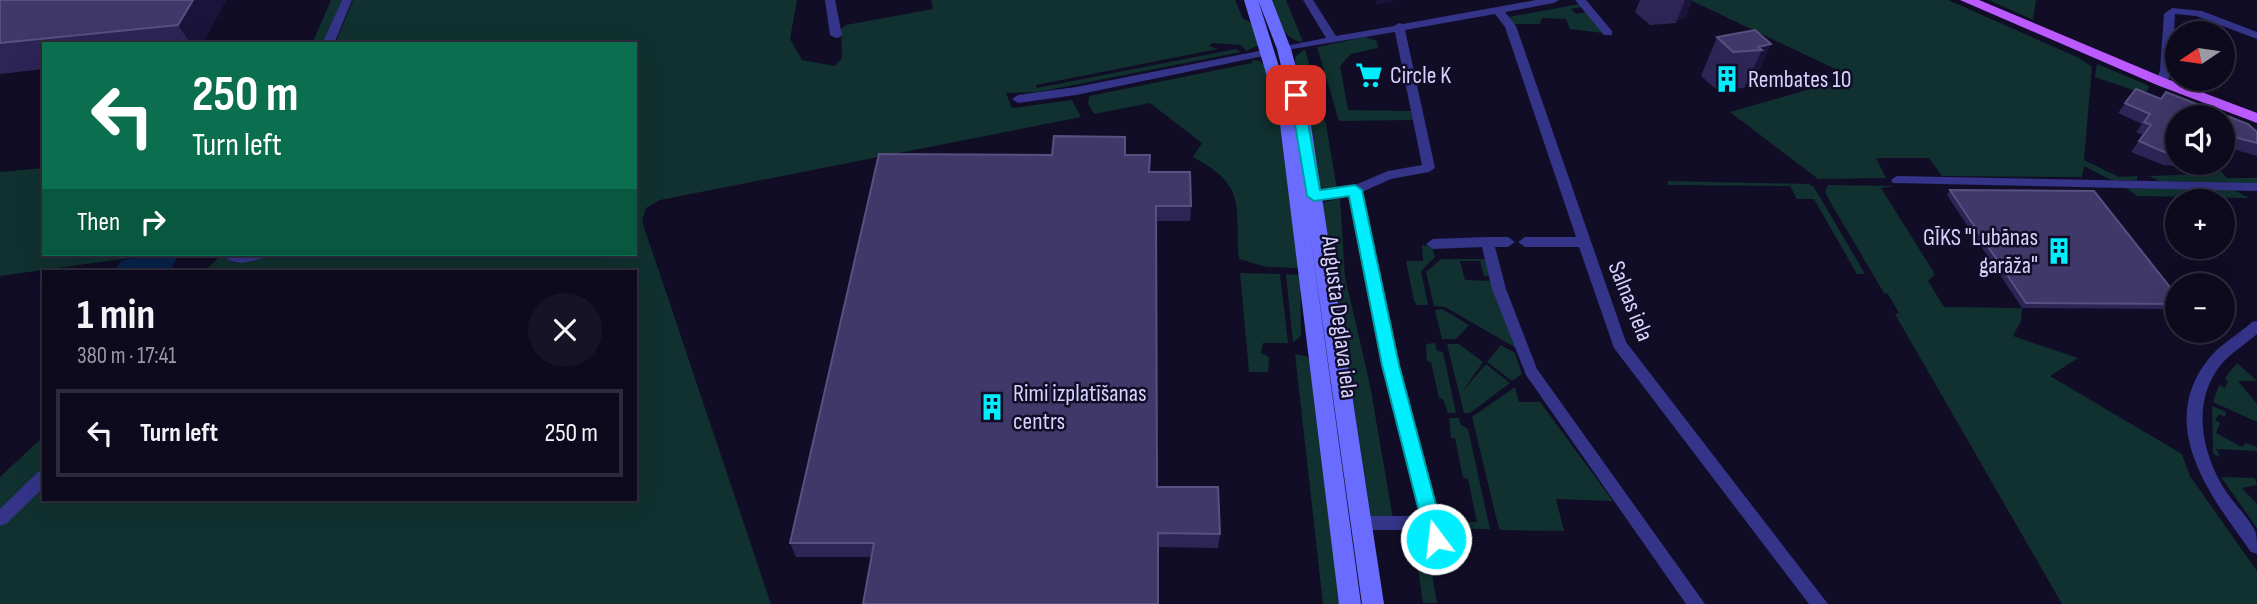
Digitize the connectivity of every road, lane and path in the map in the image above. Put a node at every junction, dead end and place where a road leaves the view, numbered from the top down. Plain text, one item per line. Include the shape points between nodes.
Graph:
1 (347, 0) edge
2 (830, 0) edge
3 (1251, 0) edge
4 (1265, 0) edge
5 (1308, 0) edge
6 (1554, 0) edge
7 (1580, 0) edge
8 (1967, 0) edge
9 (1497, 10) junction
10 (1399, 26) junction
11 (1608, 33) dead end
12 (836, 35) dead end
13 (2257, 36) edge
14 (1333, 40) junction
15 (329, 42) edge
16 (1277, 50) junction
17 (2161, 82) junction
18 (1018, 99) dead end
19 (2257, 118) edge
20 (1296, 129) junction
21 (1897, 180) dead end
22 (2251, 187) edge
23 (1355, 190) junction
24 (1314, 196) junction
25 (2257, 201) edge
26 (1487, 242) junction
27 (1508, 242) dead end
28 (1525, 242) dead end
29 (1583, 242) junction
30 (1433, 244) dead end
31 (232, 256) edge
32 (252, 256) edge
33 (2257, 326) edge
34 (42, 479) edge
35 (0, 519) edge
36 (1362, 523) junction
37 (1432, 523) junction
38 (1447, 545) dead end
39 (2257, 547) edge
40 (1349, 604) edge
41 (1373, 604) edge
42 (1696, 604) edge
43 (1819, 604) edge

1 - 15 street
2 - 12 street
3 - 16 main road, Augusta Deglava iela
4 - 16 main road, Augusta Deglava iela
5 - 14 street
6 - 9 street
7 - 11 street
8 - 17 main road
9 - 10 street
9 - 29 street, Salnas iela via 1510,26
10 - 14 street
10 - 23 street via 1429,168 1388,175
13 - 17 street via 2199,13 2172,11
14 - 16 street
16 - 18 street
16 - 20 main road, Augusta Deglava iela
17 - 19 main road
20 - 24 main road, Augusta Deglava iela
20 - 40 main road, Augusta Deglava iela
21 - 22 street
22 - 25 street
23 - 24 street
23 - 37 street via 1384,335
24 - 36 main road, Augusta Deglava iela
26 - 27 street
26 - 30 street
26 - 42 street via 1499,289 1531,371
28 - 29 street via 1547,238
29 - 43 street, Salnas iela via 1619,344
31 - 32 street
33 - 39 street via 2210,369 2197,396 2196,420 2206,472
34 - 35 street
36 - 37 street
36 - 41 main road, Augusta Deglava iela
37 - 38 street via 1438,542

